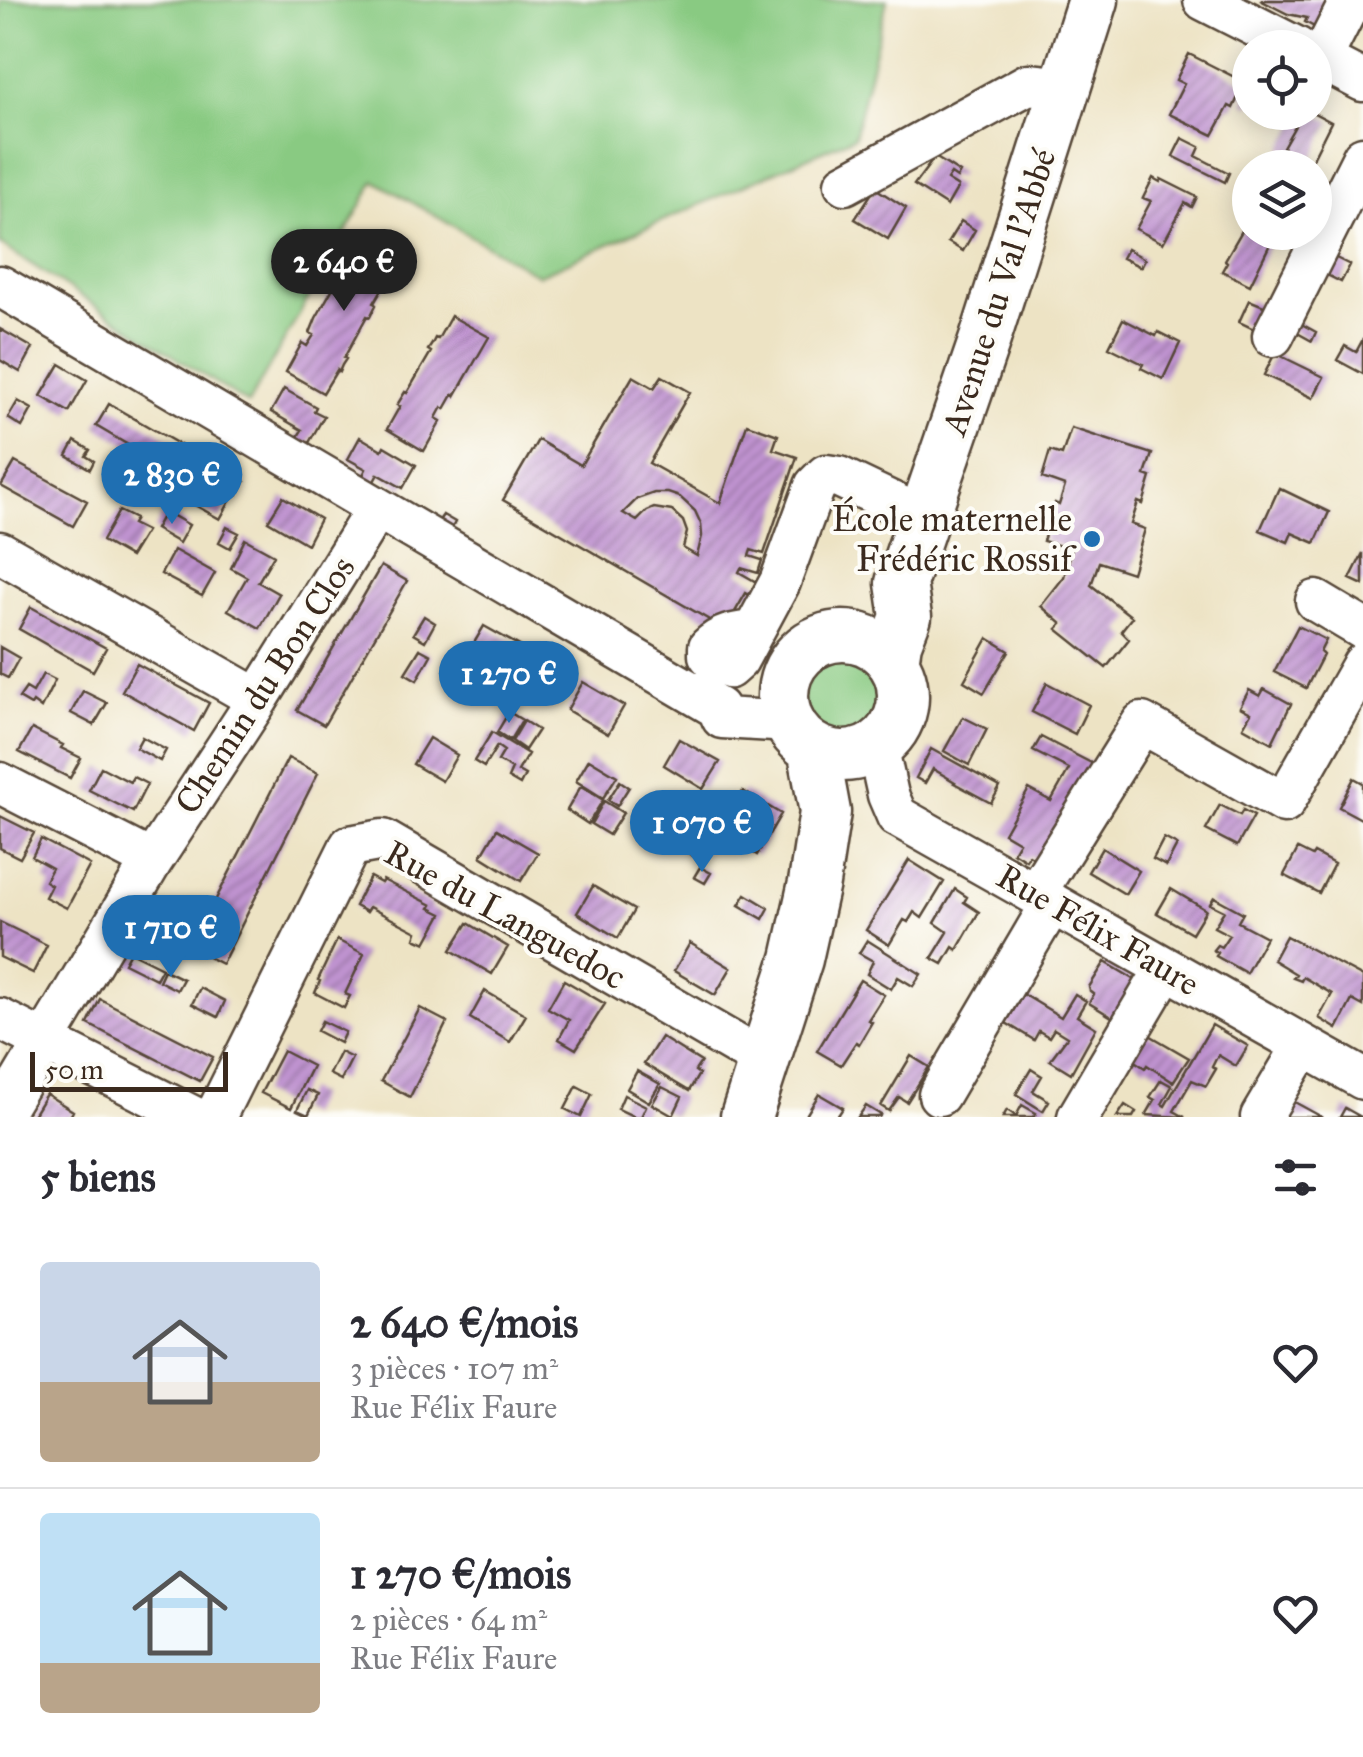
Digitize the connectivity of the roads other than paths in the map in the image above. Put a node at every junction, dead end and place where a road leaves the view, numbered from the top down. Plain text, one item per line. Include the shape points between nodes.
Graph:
1 (1094, 0) edge
2 (1204, 0) edge
3 (1351, 0) edge
4 (1263, 30) edge
5 (1329, 30) edge
6 (1332, 65) edge
7 (1363, 81) edge
8 (1066, 88) junction
9 (1363, 158) edge
10 (845, 184) dead end
11 (0, 286) edge
12 (1273, 336) dead end
13 (377, 508) junction
14 (923, 517) junction
15 (0, 552) edge
16 (902, 582) junction
17 (1316, 602) dead end
18 (1363, 628) edge
19 (753, 631) dead end
20 (850, 636) junction
21 (893, 663) junction
22 (1363, 664) edge
23 (258, 699) junction
24 (796, 722) junction
25 (871, 748) junction
26 (0, 782) edge
27 (825, 812) junction
28 (152, 861) junction
29 (1044, 899) junction
30 (1166, 968) junction
31 (0, 1019) edge
32 (43, 1042) junction
33 (1303, 1046) junction
34 (764, 1062) junction
35 (1363, 1079) edge
36 (939, 1094) dead end
37 (0, 1116) edge
38 (194, 1117) edge
39 (215, 1117) edge
40 (746, 1117) edge
41 (1078, 1117) edge
42 (1260, 1117) edge

1 - 8 main road, Avenue du Val l'Abbé
2 - 4 street
3 - 5 street
6 - 7 street
8 - 10 street via 1028,84
8 - 14 main road, Avenue du Val l'Abbé
9 - 12 street
11 - 13 street
13 - 23 street, Chemin du Bon Clos
13 - 24 street via 718,708 756,701
14 - 16 main road, Avenue du Val l'Abbé
14 - 19 street via 826,475 814,486 780,582
15 - 23 street
16 - 20 main road, Avenue du Val l'Abbé
16 - 21 main road, Avenue du Val l'Abbé via 906,617
17 - 18 street
20 - 21 main road via 874,645
20 - 24 main road via 812,644 791,665
21 - 25 main road via 902,708 892,730
22 - 29 street via 1284,803 1142,723
23 - 28 street, Chemin du Bon Clos
24 - 25 main road via 839,755
24 - 27 main road
25 - 27 main road
25 - 29 street, Rue Félix Faure via 897,816
26 - 28 street
27 - 34 main road via 797,959
28 - 32 street, Chemin du Bon Clos
29 - 30 street, Rue Félix Faure
29 - 36 street
30 - 33 street, Rue Félix Faure
30 - 41 street
31 - 32 street
32 - 37 street, Chemin du Bon Clos
32 - 38 street
33 - 35 street, Rue Félix Faure
33 - 42 street
34 - 39 street, Rue du Languedoc via 383,840 350,846
34 - 40 main road

